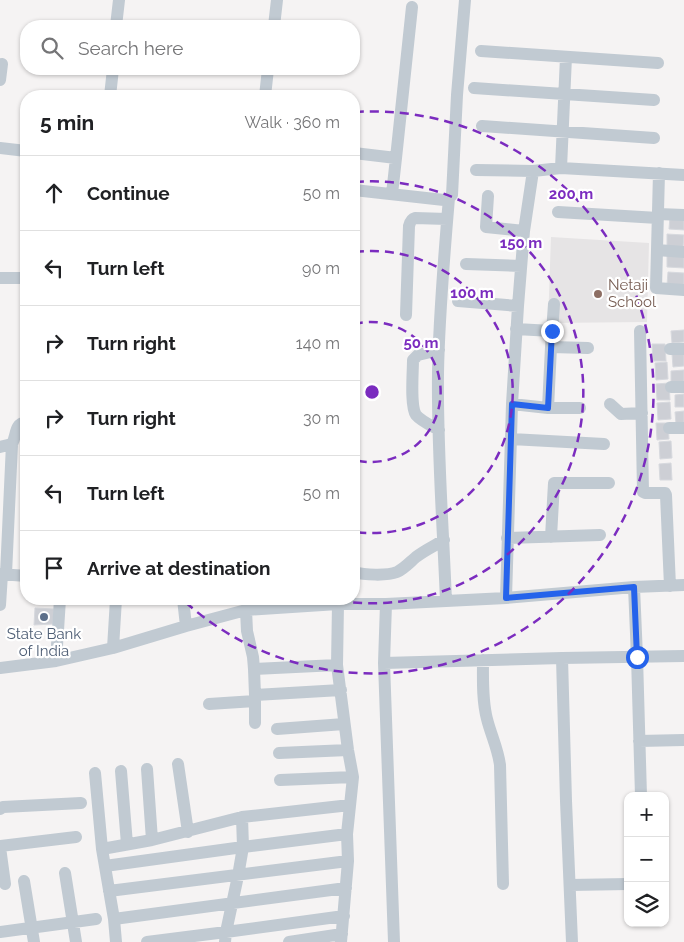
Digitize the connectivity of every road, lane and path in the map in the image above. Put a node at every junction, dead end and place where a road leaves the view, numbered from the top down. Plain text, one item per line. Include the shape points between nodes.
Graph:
1 (119, 0) edge
2 (277, 0) edge
3 (465, 0) edge
4 (412, 7) dead end
5 (117, 20) edge
6 (275, 20) edge
7 (481, 51) dead end
8 (566, 57) junction
9 (658, 63) dead end
10 (2, 64) dead end
11 (112, 75) edge
12 (267, 75) edge
13 (0, 80) edge
14 (474, 88) dead end
15 (111, 90) edge
16 (266, 90) edge
17 (564, 94) junction
18 (654, 100) dead end
19 (482, 126) dead end
20 (563, 131) junction
21 (654, 138) dead end
22 (0, 148) edge
23 (20, 150) edge
24 (360, 154) edge
25 (396, 158) junction
26 (561, 168) junction
27 (476, 170) dead end
28 (533, 171) junction
29 (659, 173) junction
30 (684, 175) edge
31 (360, 191) edge
32 (392, 194) junction
33 (488, 196) dead end
34 (449, 198) junction
35 (558, 212) dead end
36 (684, 215) edge
37 (658, 216) junction
38 (447, 219) junction
39 (524, 231) junction
40 (657, 250) junction
41 (684, 252) edge
42 (466, 264) dead end
43 (521, 266) junction
44 (0, 278) edge
45 (20, 278) edge
46 (684, 290) edge
47 (458, 301) dead end
48 (554, 304) dead end
49 (518, 306) junction
50 (406, 315) dead end
51 (516, 329) junction
52 (552, 331) junction
53 (640, 331) dead end
54 (551, 347) junction
55 (588, 348) dead end
56 (670, 349) dead end
57 (684, 349) edge
58 (439, 350) junction
59 (670, 387) dead end
60 (684, 387) edge
61 (512, 404) junction
62 (610, 404) dead end
63 (548, 408) junction
64 (580, 408) dead end
65 (642, 413) junction
66 (20, 424) edge
67 (669, 428) dead end
68 (684, 428) edge
69 (439, 430) junction
70 (511, 440) junction
71 (604, 444) dead end
72 (6, 445) edge
73 (609, 484) dead end
74 (600, 536) dead end
75 (550, 537) junction
76 (507, 538) junction
77 (444, 540) junction
78 (360, 573) edge
79 (2, 574) edge
80 (20, 576) edge
81 (670, 586) junction
82 (684, 586) edge
83 (634, 587) junction
84 (506, 598) junction
85 (446, 601) junction
86 (360, 604) edge
87 (386, 604) junction
88 (60, 605) edge
89 (116, 605) edge
90 (183, 605) edge
91 (291, 605) edge
92 (338, 605) edge
93 (0, 606) edge
94 (246, 610) junction
95 (186, 626) junction
96 (114, 648) junction
97 (684, 656) edge
98 (637, 657) junction
99 (562, 658) junction
100 (483, 660) junction
101 (56, 661) junction
102 (384, 663) junction
103 (337, 665) junction
104 (0, 668) edge
105 (254, 669) junction
106 (341, 690) junction
107 (255, 698) junction
108 (209, 704) dead end
109 (255, 723) dead end
110 (344, 724) junction
111 (277, 730) dead end
112 (684, 740) edge
113 (639, 741) junction
114 (348, 750) junction
115 (279, 753) dead end
116 (178, 764) dead end
117 (147, 769) dead end
118 (121, 771) dead end
119 (95, 773) dead end
120 (353, 777) junction
121 (280, 780) dead end
122 (641, 792) edge
123 (81, 803) dead end
124 (350, 805) junction
125 (0, 809) edge
126 (242, 817) junction
127 (188, 832) junction
128 (347, 834) junction
129 (76, 837) dead end
130 (152, 840) junction
131 (127, 844) junction
132 (0, 846) edge
133 (243, 847) junction
134 (102, 849) junction
135 (348, 862) junction
136 (105, 866) junction
137 (65, 873) dead end
138 (238, 876) junction
139 (24, 882) dead end
140 (5, 884) dead end
141 (503, 884) dead end
142 (624, 884) edge
143 (570, 886) junction
144 (346, 888) junction
145 (109, 892) junction
146 (232, 902) junction
147 (344, 916) junction
148 (96, 919) dead end
149 (114, 919) junction
150 (73, 922) junction
151 (32, 928) junction
152 (0, 932) edge
153 (225, 937) edge
154 (341, 938) edge
155 (34, 942) edge
156 (76, 942) edge
157 (116, 942) edge
158 (147, 942) edge
159 (289, 942) edge
160 (394, 942) edge
161 (572, 942) edge

1 - 5 street
2 - 6 street
3 - 34 street via 452,195
4 - 25 street
7 - 8 street
8 - 9 street
8 - 17 street
10 - 13 street
11 - 15 street
12 - 16 street
14 - 17 street
17 - 18 street
17 - 20 street
19 - 20 street
20 - 21 street
20 - 26 street
22 - 23 street
24 - 25 street
25 - 32 street
26 - 28 street
26 - 29 street
27 - 28 street
28 - 39 street
29 - 30 street
29 - 37 street
31 - 32 street
32 - 34 street
33 - 39 street via 486,227
34 - 38 street
35 - 37 street
36 - 37 street
37 - 40 street
38 - 50 street via 416,218 410,222
38 - 58 street
39 - 43 street
40 - 41 street
40 - 46 street via 656,288
42 - 43 street
43 - 49 street
44 - 45 street
47 - 49 street
48 - 52 street
49 - 51 street
51 - 52 street
51 - 61 street
52 - 54 street
53 - 65 street
54 - 55 street
54 - 63 street
56 - 57 street
58 - 69 street
58 - 69 street via 418,355 413,360 412,402 416,415
59 - 60 street
61 - 63 street
61 - 70 street
62 - 65 street via 621,414
63 - 64 street
65 - 81 street via 643,492 665,492 666,495
66 - 72 street
67 - 68 street
69 - 77 street
70 - 71 street
70 - 76 street
72 - 79 street
73 - 75 street via 554,483
74 - 75 street
75 - 76 street
76 - 84 street
77 - 78 street via 396,572
77 - 85 street
79 - 80 street
79 - 93 street
81 - 82 street
81 - 83 street
83 - 84 street
83 - 98 street
84 - 85 street
85 - 87 street
86 - 87 street
87 - 102 street
88 - 101 street
89 - 96 street
90 - 95 street
91 - 94 street
92 - 103 street
94 - 95 street
94 - 105 street
95 - 96 street
96 - 101 street
97 - 98 street
98 - 99 street
98 - 113 street
99 - 100 street
99 - 143 street
100 - 102 street
100 - 141 street via 486,718 500,765
101 - 104 street
102 - 160 street
103 - 105 street
103 - 106 street
105 - 107 street
106 - 107 street
106 - 110 street
107 - 108 street
107 - 109 street
110 - 111 street
110 - 114 street
112 - 113 street
113 - 122 street
114 - 115 street
114 - 120 street
116 - 127 street
117 - 130 street
118 - 131 street
119 - 134 street
120 - 121 street
120 - 124 street
123 - 125 street
124 - 126 street
124 - 128 street
126 - 127 street
126 - 133 street
127 - 130 street
128 - 133 street
128 - 135 street
129 - 132 street
130 - 131 street
131 - 134 street
132 - 140 street
133 - 136 street
133 - 138 street
134 - 136 street
135 - 138 street
135 - 144 street
136 - 145 street
137 - 150 street
138 - 145 street
138 - 146 street
139 - 151 street
142 - 143 street
143 - 161 street
144 - 146 street
144 - 147 street
145 - 149 street
146 - 149 street
146 - 153 street
147 - 153 street
147 - 154 street
148 - 150 street
149 - 157 street
150 - 151 street
150 - 156 street
151 - 152 street
151 - 155 street
153 - 158 street
154 - 159 street

